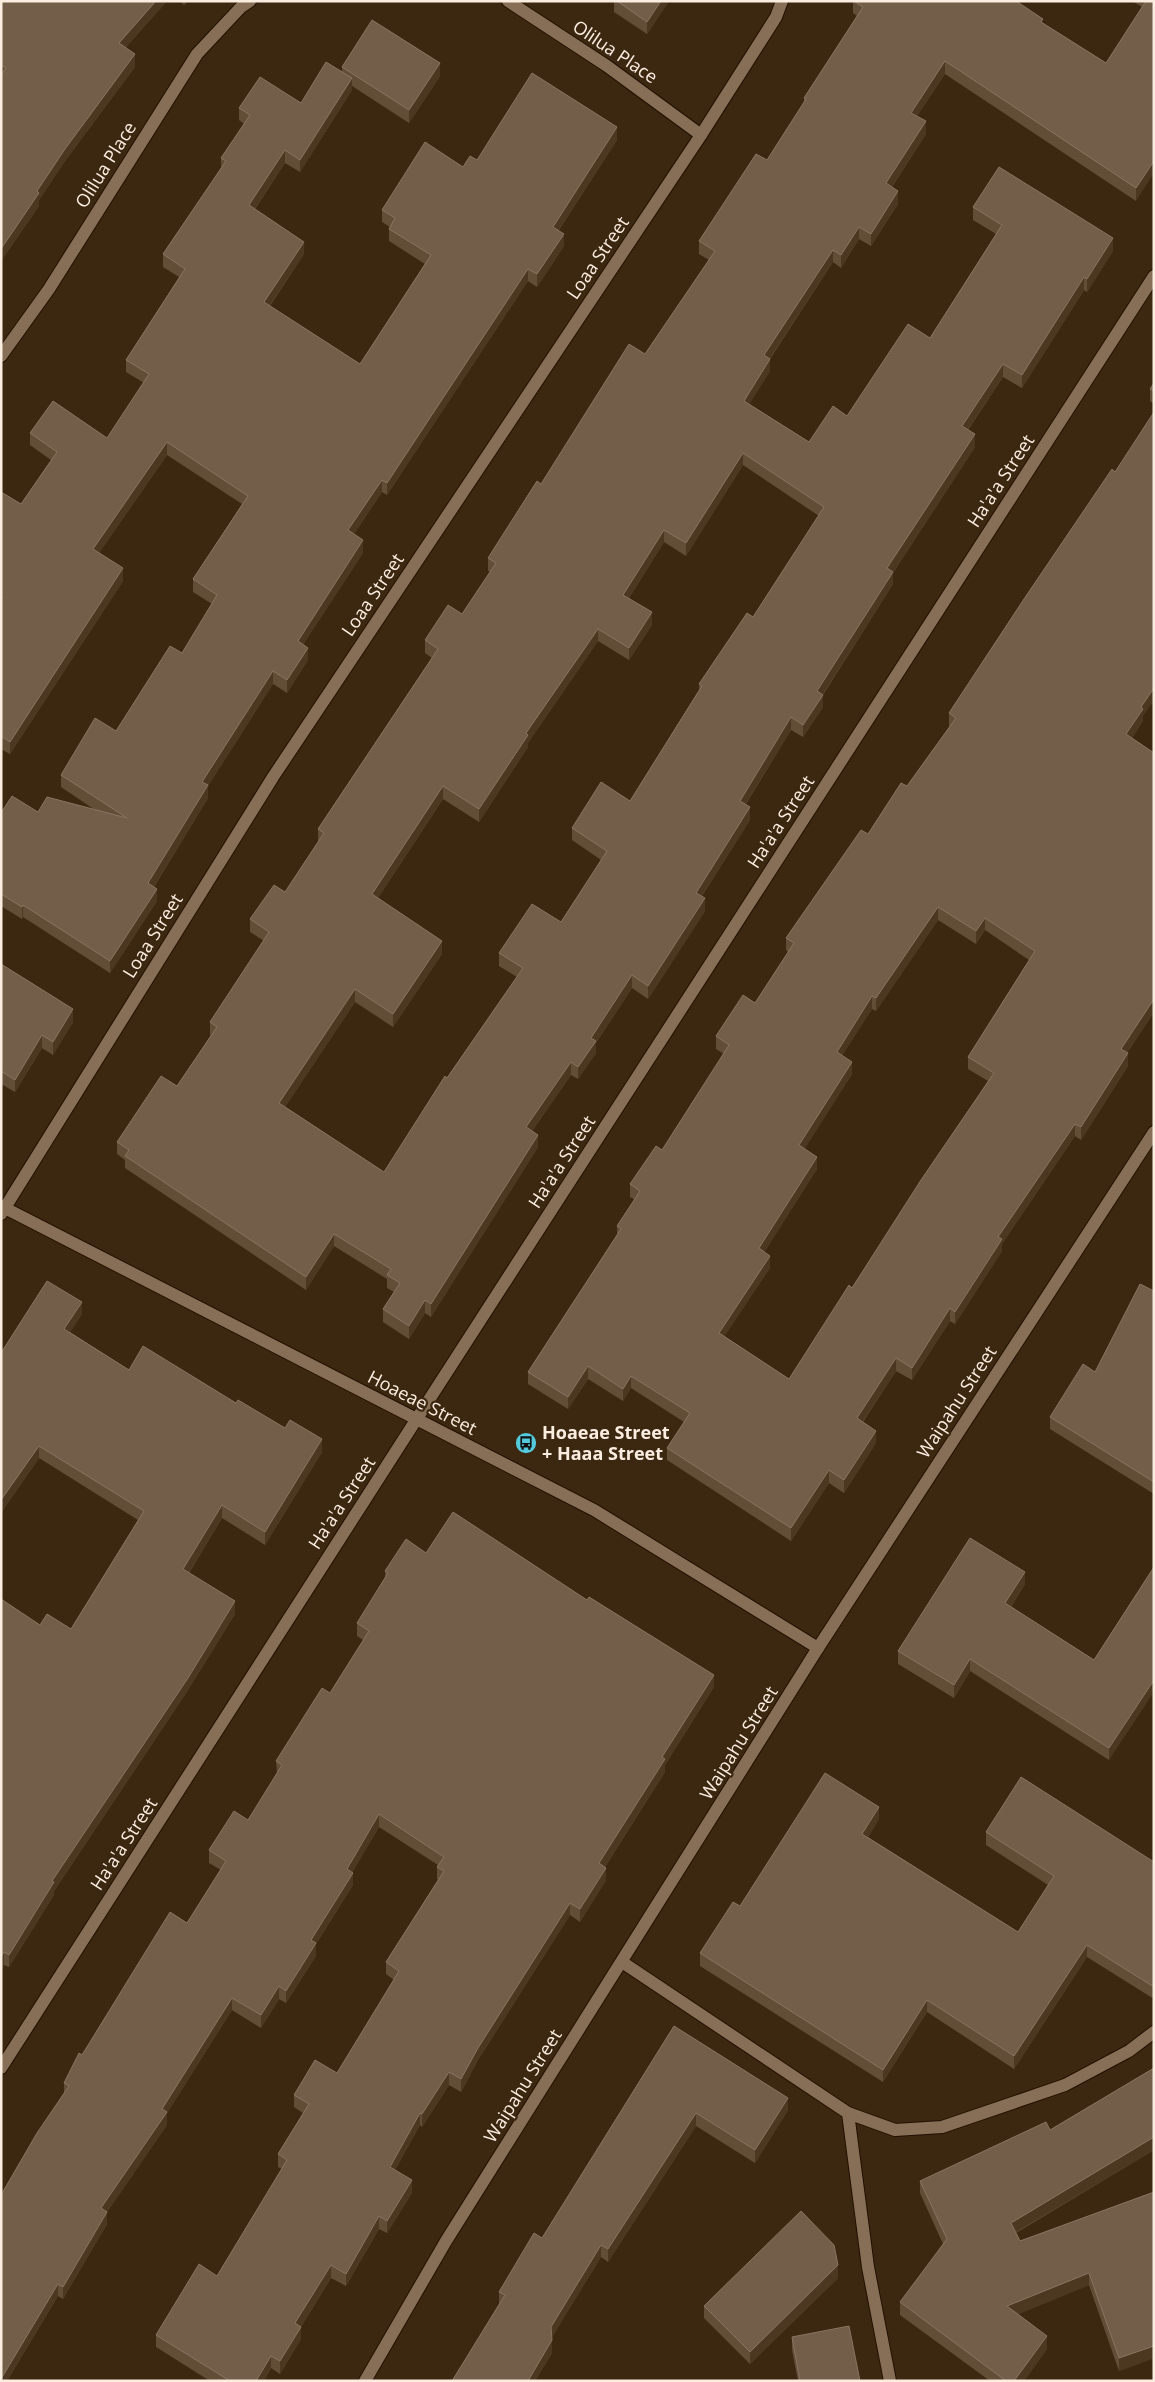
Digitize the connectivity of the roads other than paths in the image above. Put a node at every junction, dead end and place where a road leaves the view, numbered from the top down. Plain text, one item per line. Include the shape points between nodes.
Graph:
1 (250, 1) edge
2 (508, 1) edge
3 (782, 1) edge
4 (701, 135) junction
5 (1154, 276) edge
6 (1, 356) edge
7 (1154, 1132) edge
8 (2, 1210) edge
9 (416, 1420) junction
10 (818, 1648) junction
11 (622, 1962) junction
12 (1154, 2032) edge
13 (1, 2068) edge
14 (848, 2113) junction
15 (365, 2381) edge
16 (890, 2381) edge

1 - 6 street, Olilua Place via 196,54 48,288
2 - 4 street, Olilua Place via 607,66
3 - 4 street, Loaa Street via 776,17
4 - 8 street, Loaa Street via 273,777
5 - 9 street, Ha'a'a Street
7 - 10 street, Waipahu Street
8 - 9 street, Hoaeae Street
9 - 10 street, Hoaeae Street via 594,1510
9 - 13 street, Ha'a'a Street
10 - 11 street, Waipahu Street
11 - 14 street
11 - 15 street, Waipahu Street via 446,2241
12 - 14 street via 1130,2051 1065,2085 942,2127 895,2130
14 - 16 street via 868,2267

